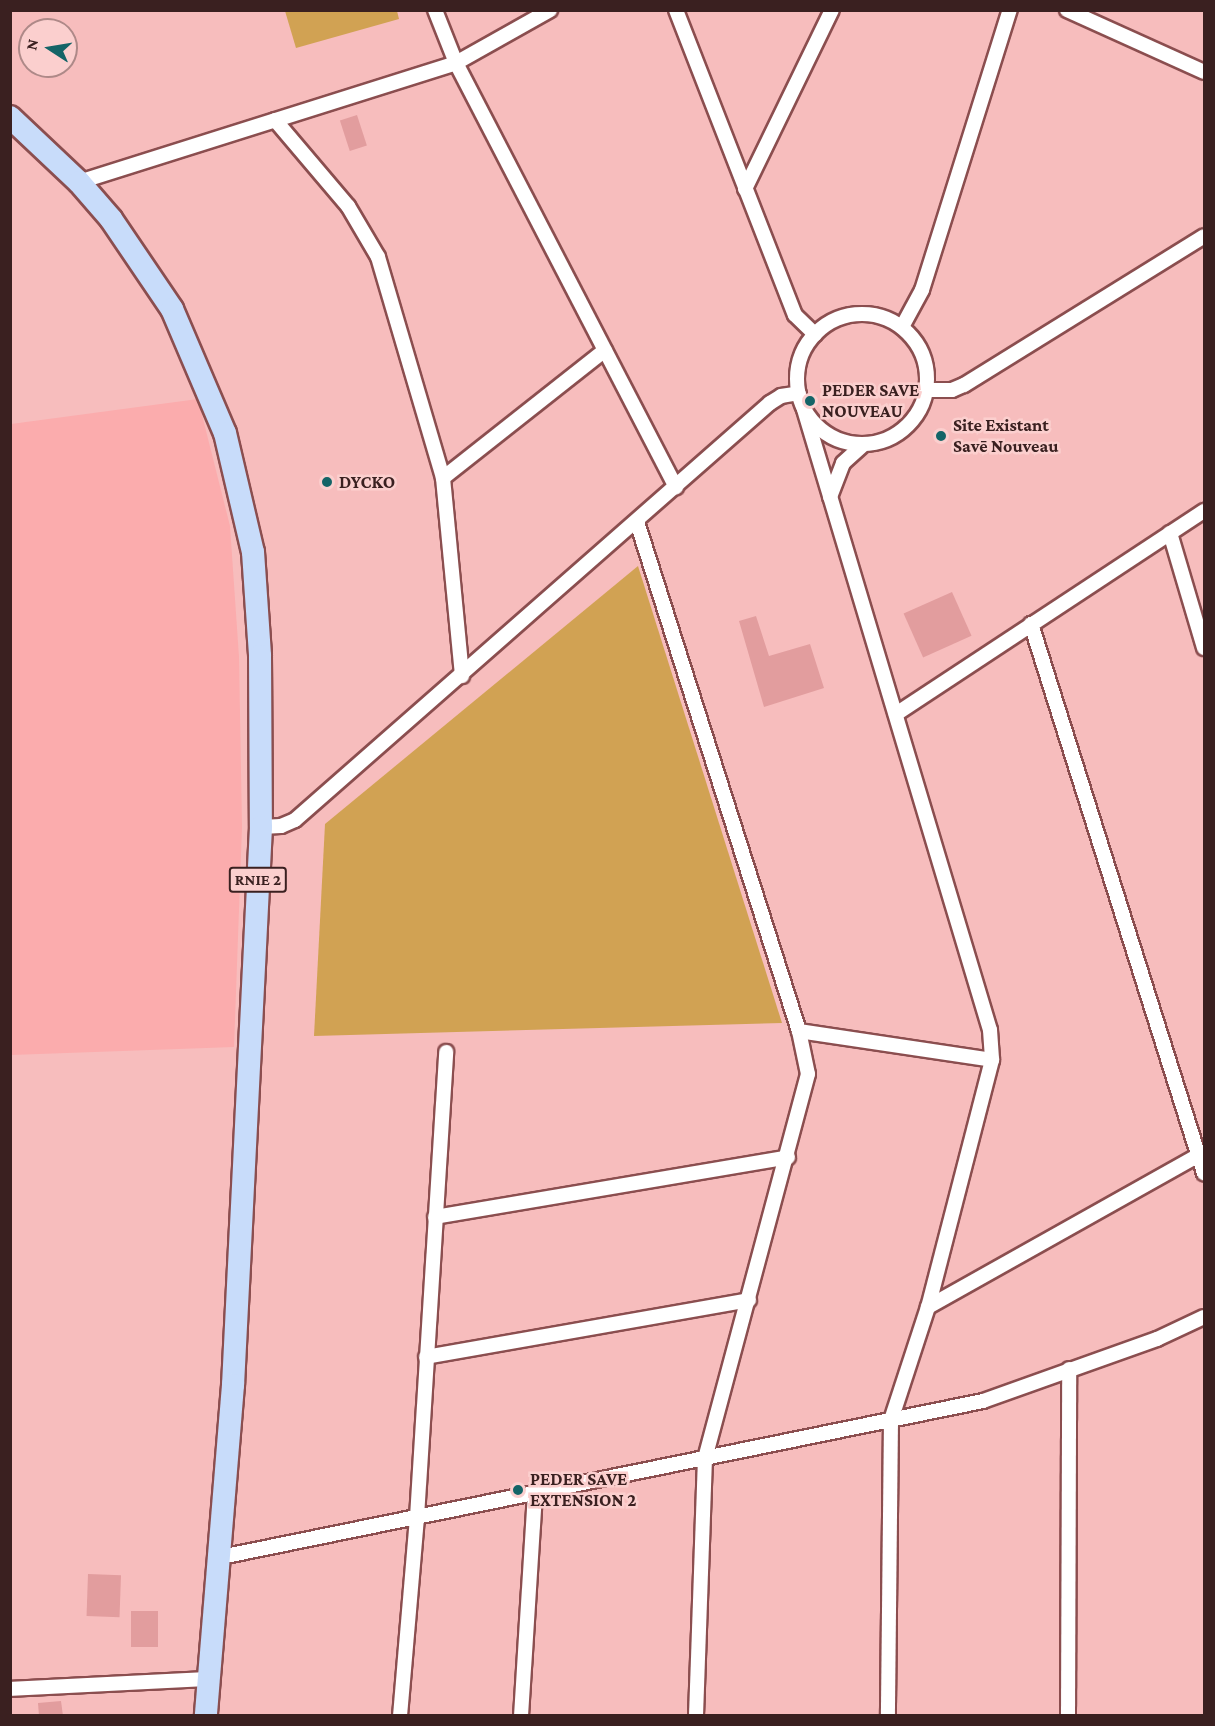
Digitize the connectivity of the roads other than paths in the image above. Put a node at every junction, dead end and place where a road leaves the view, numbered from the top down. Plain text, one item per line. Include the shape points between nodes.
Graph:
1 (435, 10) edge
2 (550, 10) edge
3 (676, 10) edge
4 (832, 10) edge
5 (1010, 10) edge
6 (1067, 10) edge
7 (456, 63) junction
8 (1204, 72) edge
9 (10, 117) edge
10 (275, 120) junction
11 (79, 182) junction
12 (745, 189) junction
13 (1204, 238) edge
14 (902, 327) junction
15 (815, 334) junction
16 (605, 350) junction
17 (926, 390) junction
18 (801, 399) junction
19 (864, 444) junction
20 (443, 478) junction
21 (675, 487) junction
22 (830, 496) junction
23 (1204, 511) edge
24 (638, 522) junction
25 (1170, 533) junction
26 (1031, 624) junction
27 (1204, 648) edge
28 (462, 676) junction
29 (896, 714) junction
30 (261, 827) junction
31 (799, 1031) junction
32 (446, 1052) dead end
33 (992, 1060) junction
34 (1199, 1155) junction
35 (788, 1157) junction
36 (1204, 1173) edge
37 (435, 1217) junction
38 (749, 1300) junction
39 (928, 1308) junction
40 (1204, 1317) edge
41 (426, 1356) junction
42 (1069, 1369) junction
43 (891, 1420) junction
44 (705, 1458) junction
45 (535, 1493) junction
46 (417, 1517) junction
47 (221, 1557) junction
48 (210, 1680) junction
49 (10, 1689) edge
50 (206, 1716) edge
51 (400, 1716) edge
52 (521, 1716) edge
53 (696, 1716) edge
54 (888, 1716) edge
55 (1068, 1716) edge

1 - 7 street
2 - 7 street
3 - 12 street
4 - 12 street
5 - 14 street via 922,290
6 - 8 street
7 - 10 street
7 - 16 street
9 - 11 main road, RNIE 2
10 - 11 street
10 - 20 street via 348,206 378,257
11 - 30 main road, RNIE 2 via 142,261 172,309 208,385 237,475 257,591
12 - 15 street via 795,315
13 - 17 street via 963,385 952,390
14 - 15 street via 885,317 860,313 836,319
14 - 17 street via 922,352
15 - 18 street via 798,368
16 - 20 street
16 - 21 street
17 - 19 street via 909,424 889,438
18 - 19 street via 827,434
18 - 21 street via 780,396
18 - 22 street
19 - 22 street via 843,463
20 - 28 street
21 - 24 street
22 - 29 street
23 - 25 street
24 - 28 street
24 - 31 street
25 - 26 street
25 - 27 street
26 - 29 street
26 - 34 street
28 - 30 street via 295,820 281,826
29 - 33 street via 990,1030
30 - 47 main road, RNIE 2
31 - 33 street
31 - 35 street via 808,1074
32 - 37 street
33 - 39 street
34 - 36 street
34 - 39 street
35 - 37 street
35 - 38 street
37 - 41 street
38 - 41 street
38 - 44 street
39 - 43 street
40 - 42 street via 1157,1339
41 - 46 street
42 - 43 street via 983,1401
42 - 55 street
43 - 44 street
43 - 54 street
44 - 45 street
44 - 53 street
45 - 46 street
45 - 52 street
46 - 47 street
46 - 51 street
47 - 48 main road, RNIE 2
48 - 49 street
48 - 50 main road, RNIE 2

